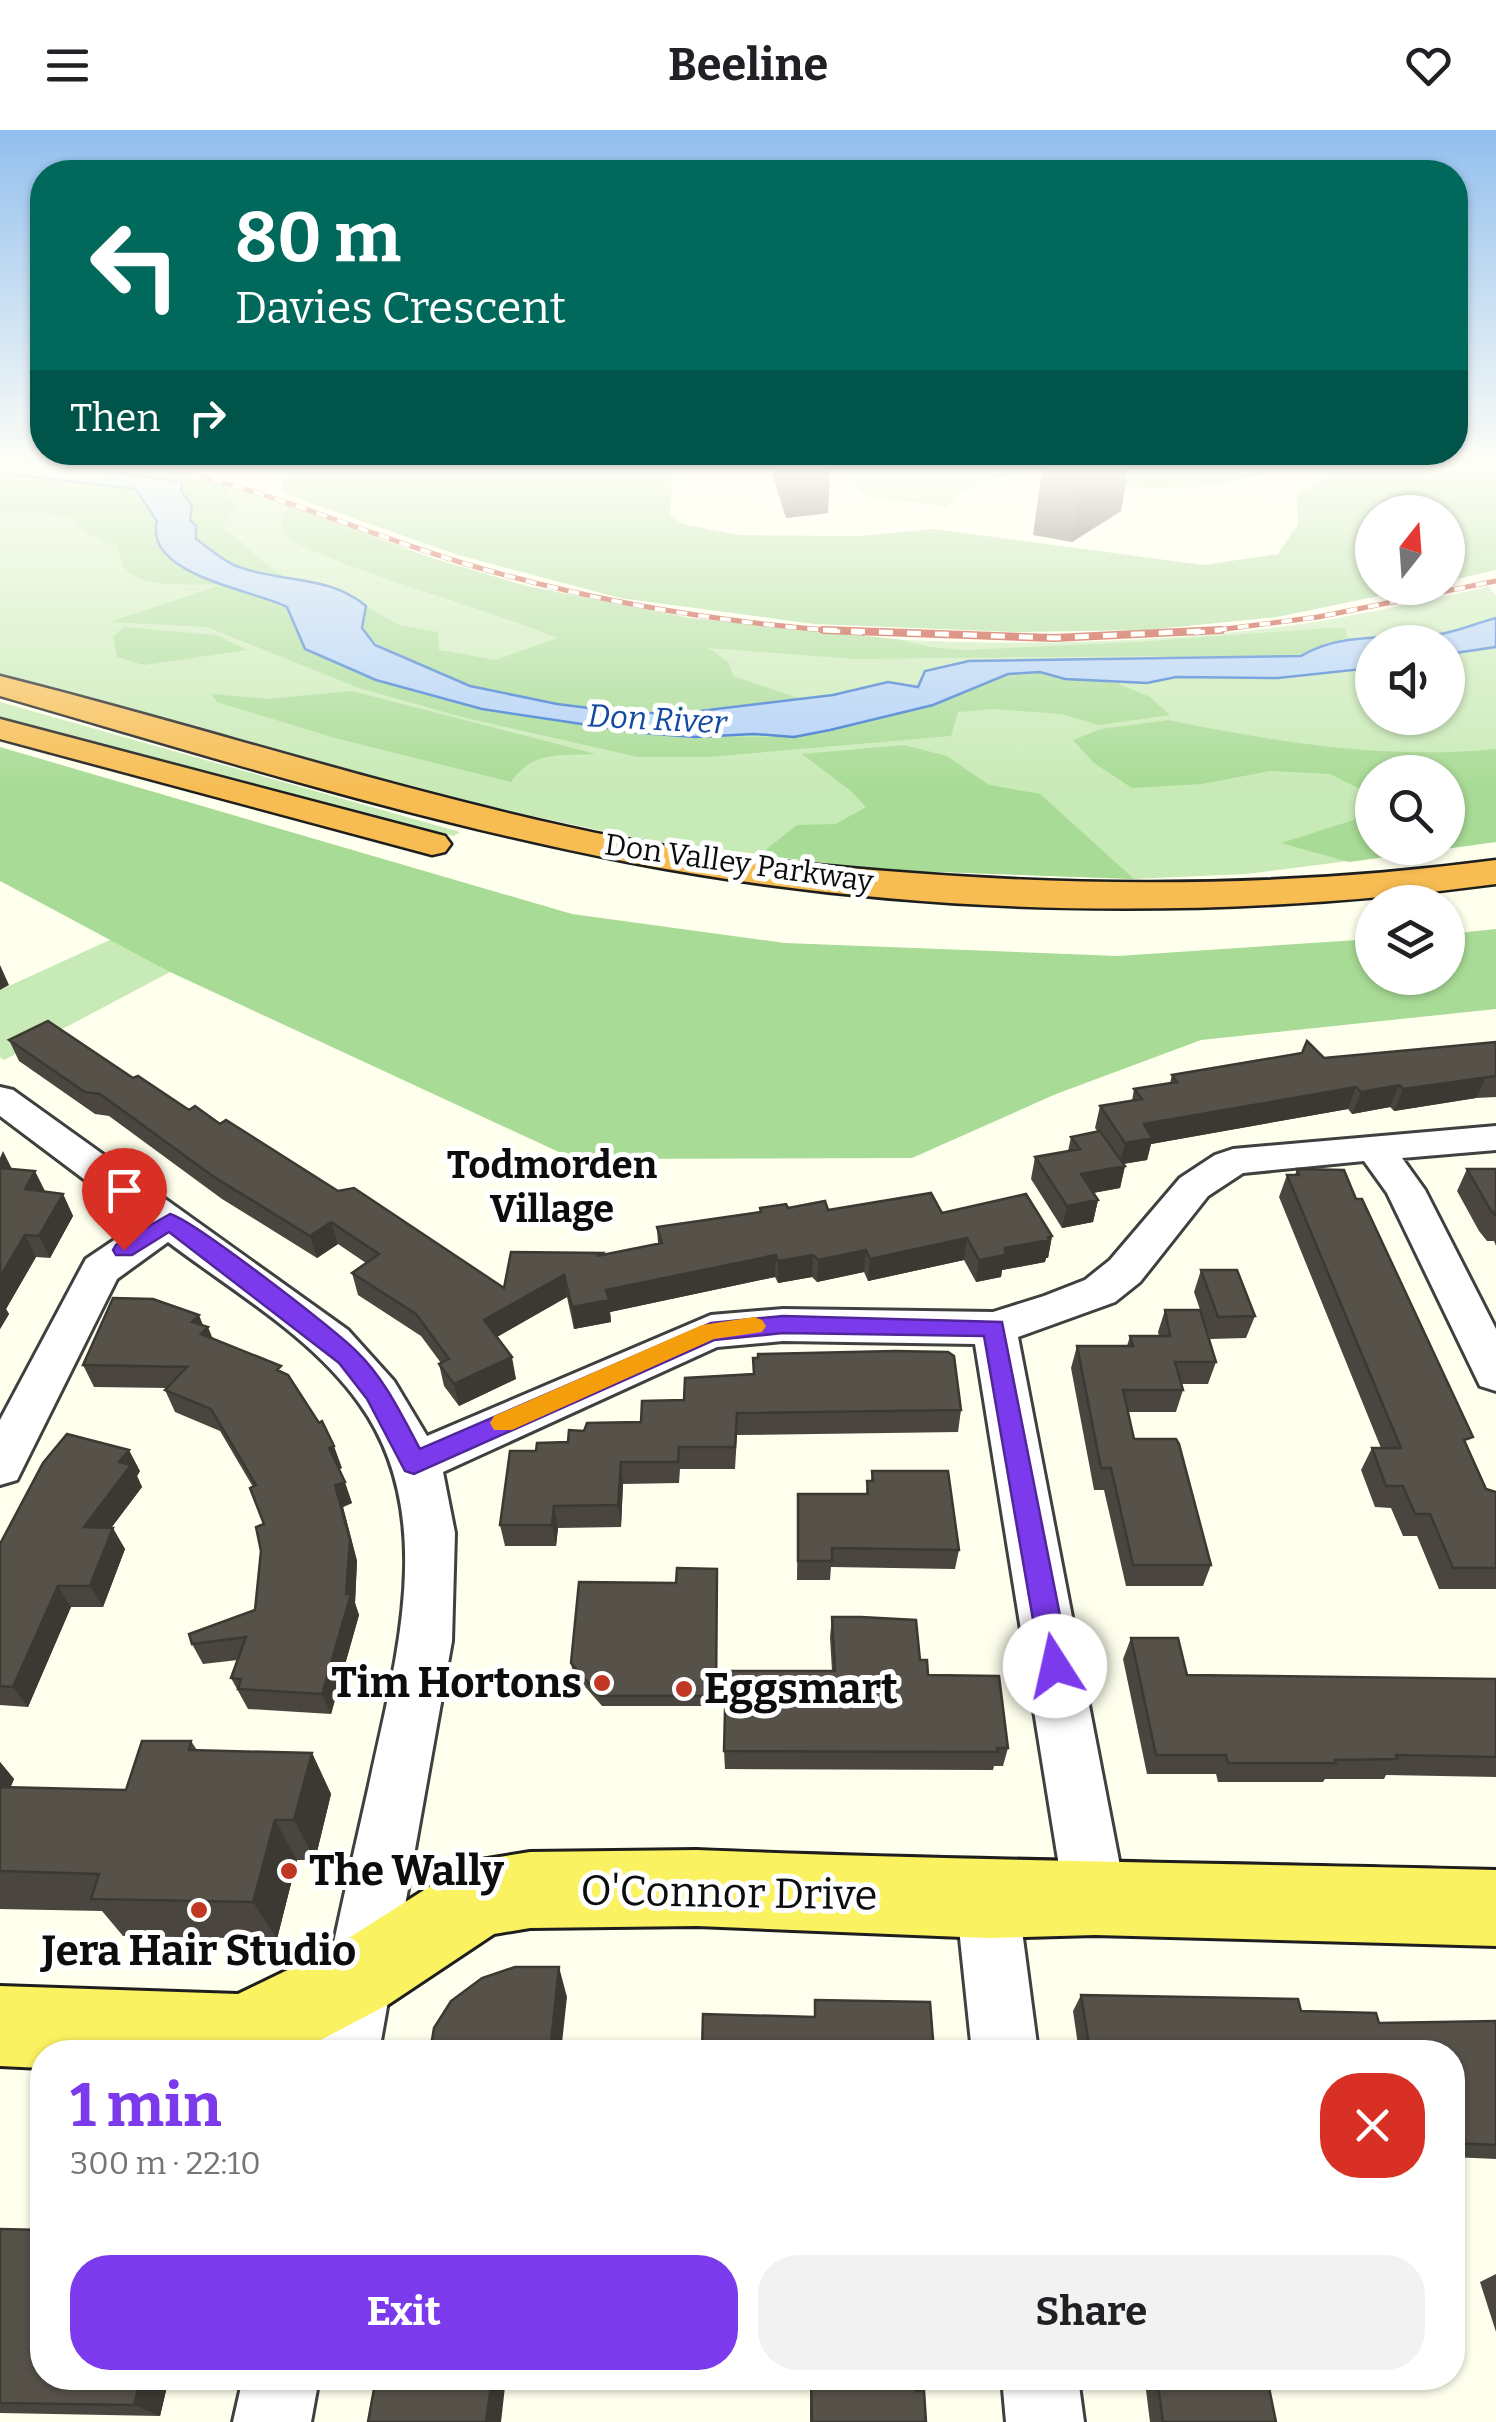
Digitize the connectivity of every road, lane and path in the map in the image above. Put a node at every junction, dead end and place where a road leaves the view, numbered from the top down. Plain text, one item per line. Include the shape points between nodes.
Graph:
1 (0, 686) edge
2 (0, 729) edge
3 (465, 852) dead end
4 (547, 870) dead end
5 (1496, 872) edge
6 (1496, 900) edge
7 (1465, 904) edge
8 (1355, 916) edge
9 (0, 1098) edge
10 (1496, 1138) edge
11 (1375, 1148) junction
12 (170, 1221) junction
13 (994, 1328) junction
14 (1496, 1374) edge
15 (414, 1463) junction
16 (0, 1466) edge
17 (1096, 1898) junction
18 (987, 1900) junction
19 (1496, 1908) edge
20 (361, 1976) junction
21 (0, 2026) edge
22 (348, 2040) edge
23 (1004, 2040) edge
24 (279, 2390) edge
25 (1041, 2390) edge
26 (272, 2422) edge
27 (1045, 2422) edge

1 - 5 highway, Don Valley Parkway via 408,800 592,844 779,874 1154,897 1338,890
2 - 3 highway
4 - 8 highway, Don Valley Parkway via 744,903 953,922 1205,928
6 - 7 highway
9 - 12 street
10 - 11 street
11 - 13 street via 1268,1154 1229,1164 1194,1187 1100,1291
11 - 14 street via 1405,1190
12 - 15 street via 348,1357 376,1392
12 - 16 street via 101,1270
13 - 15 street via 783,1325 711,1331
13 - 17 street
15 - 20 street via 431,1536 428,1619
17 - 18 main road, O'Connor Drive
17 - 19 main road, O'Connor Drive
18 - 20 main road, O'Connor Drive via 697,1888 530,1890 481,1898
18 - 23 street
20 - 21 main road, O'Connor Drive via 238,2035
20 - 22 street
24 - 26 street
25 - 27 street

